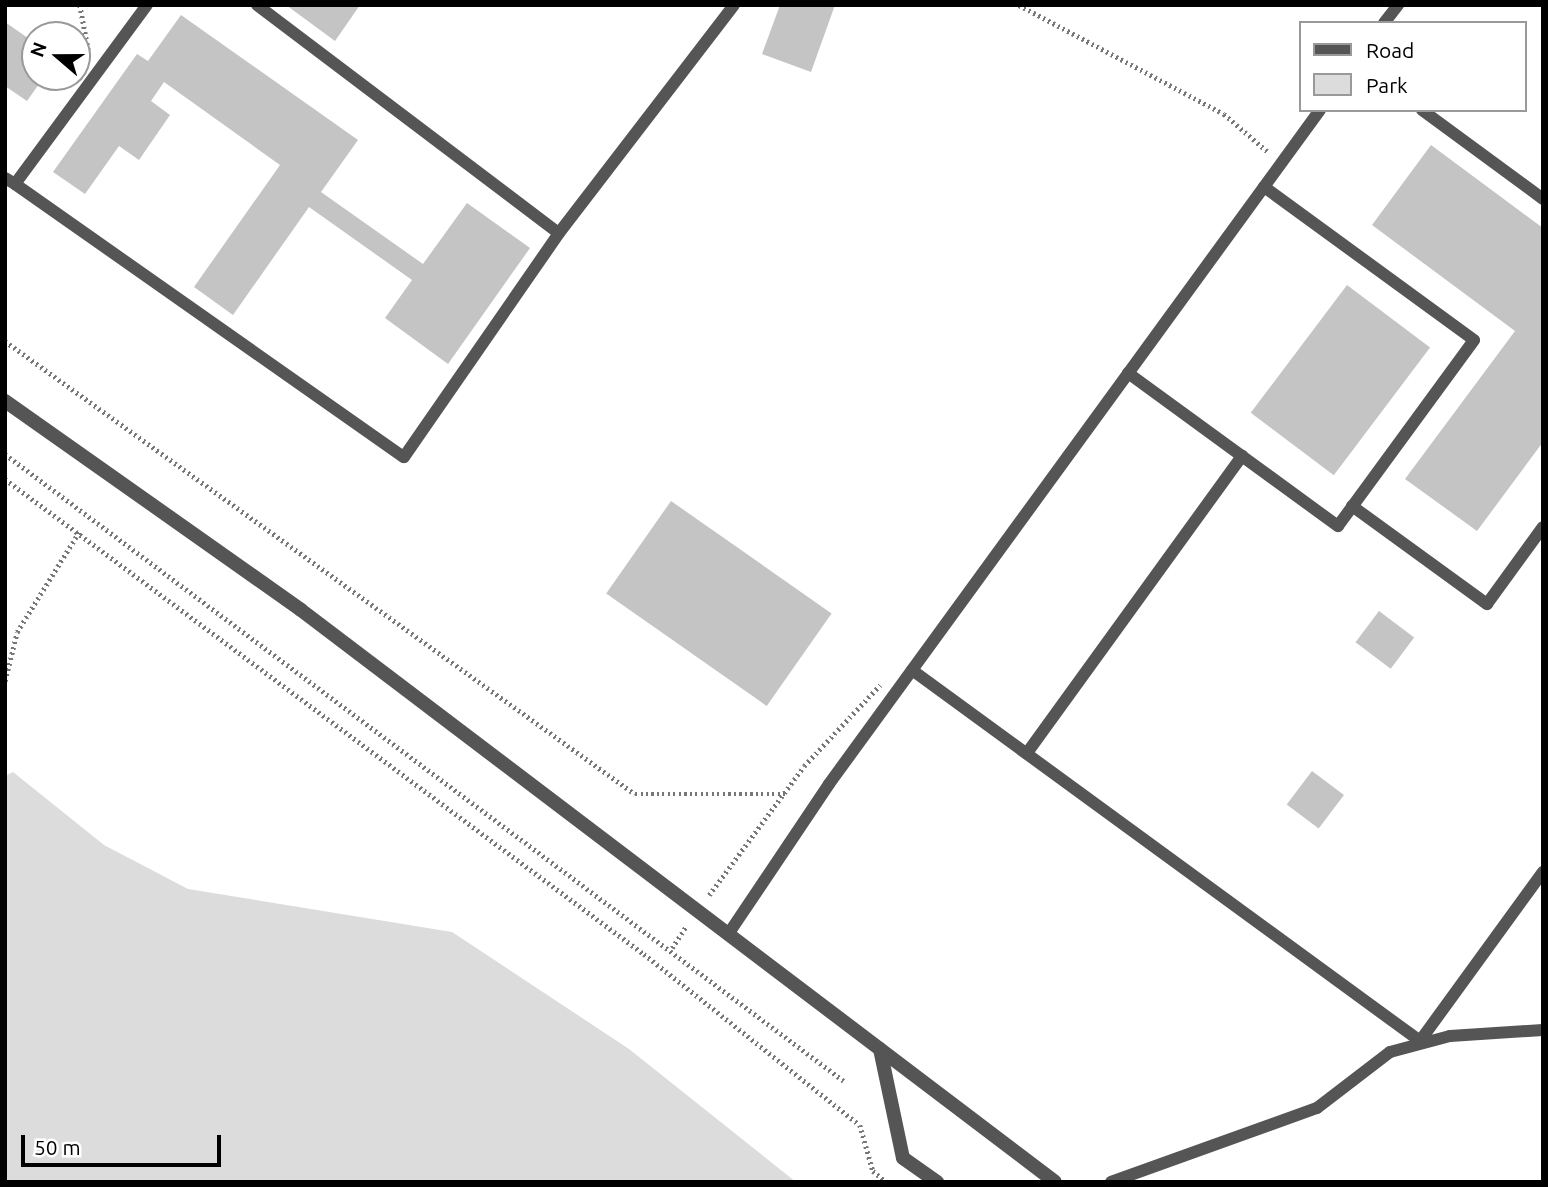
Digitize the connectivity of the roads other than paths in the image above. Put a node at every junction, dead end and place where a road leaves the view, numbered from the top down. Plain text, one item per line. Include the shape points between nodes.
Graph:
1 (147, 5) edge
2 (257, 5) edge
3 (734, 5) edge
4 (1398, 5) edge
5 (1386, 21) edge
6 (1319, 112) edge
7 (1425, 112) edge
8 (10, 181) edge
9 (1264, 187) junction
10 (1543, 199) edge
11 (559, 233) junction
12 (1128, 373) junction
13 (5, 401) edge
14 (1242, 456) junction
15 (1352, 506) junction
16 (1543, 527) edge
17 (912, 670) junction
18 (1027, 753) junction
19 (1543, 872) edge
20 (729, 933) junction
21 (1543, 1030) edge
22 (880, 1049) junction
23 (937, 1182) edge
24 (1055, 1182) edge
25 (1111, 1182) edge

1 - 8 lane
2 - 11 lane
3 - 11 lane
4 - 5 lane
6 - 9 lane
7 - 10 lane
8 - 11 lane via 404,457
9 - 12 lane
9 - 15 lane via 1474,340
12 - 14 lane
12 - 17 lane
13 - 20 street via 301,610
14 - 15 lane via 1338,526
14 - 18 lane
15 - 16 lane via 1487,604
17 - 18 lane
17 - 20 lane
18 - 19 lane via 1420,1041
20 - 22 street
21 - 25 lane via 1450,1036 1390,1052 1317,1108
22 - 23 street via 903,1158
22 - 24 street

